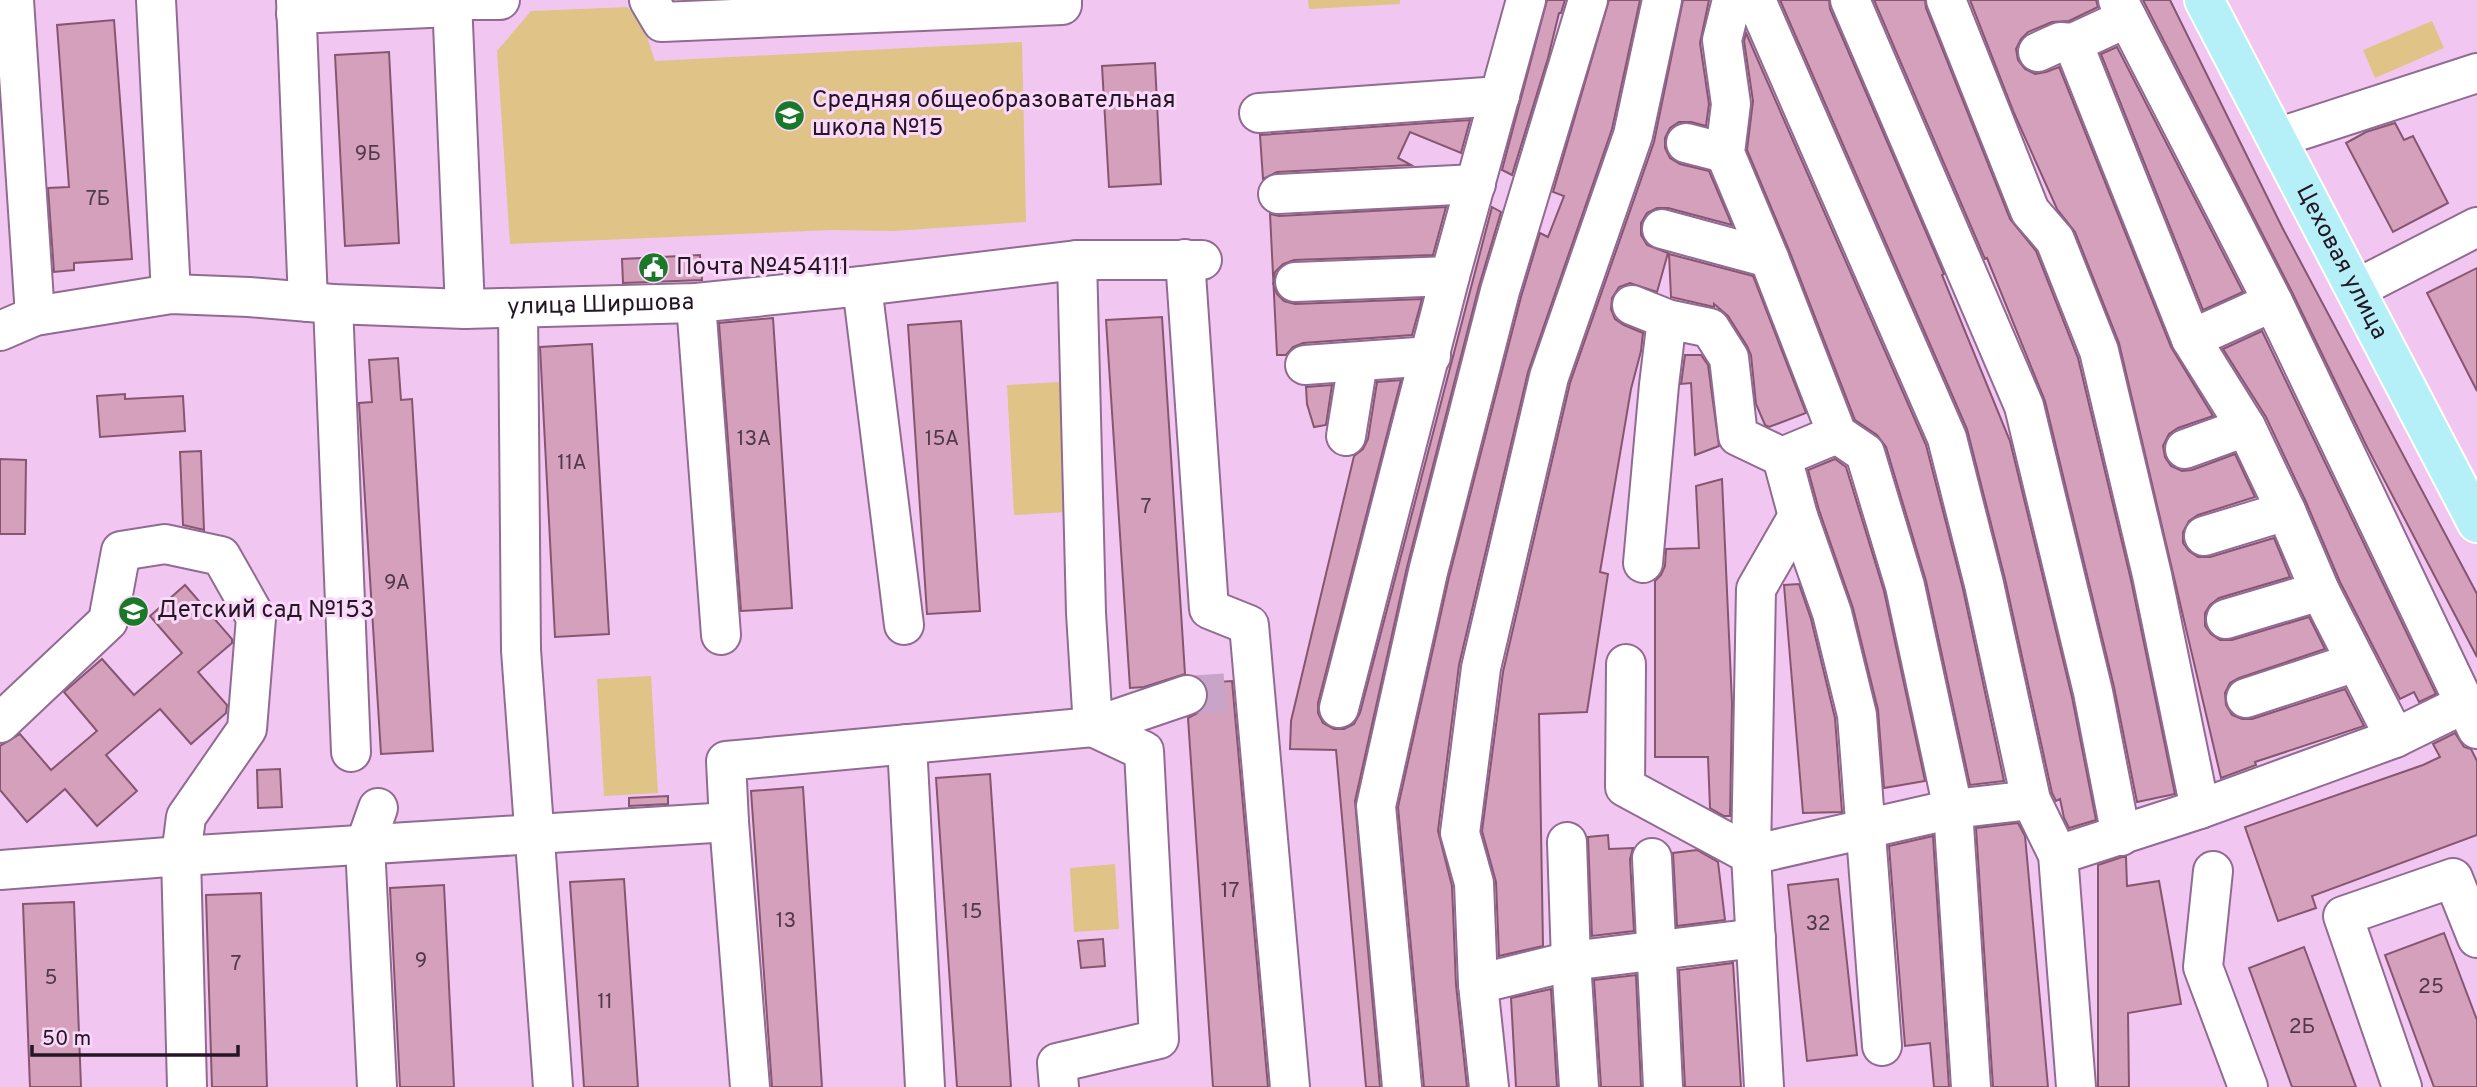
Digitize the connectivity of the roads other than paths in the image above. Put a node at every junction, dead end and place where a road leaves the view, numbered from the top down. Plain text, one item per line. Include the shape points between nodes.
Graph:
1 (14, 0) edge
2 (156, 0) edge
3 (500, 0) edge
4 (649, 0) edge
5 (1062, 0) edge
6 (1526, 0) edge
7 (1588, 0) edge
8 (1662, 0) edge
9 (1732, 0) edge
10 (1756, 0) edge
11 (1850, 0) edge
12 (1946, 0) edge
13 (2204, 0) edge
14 (452, 3) edge
15 (296, 7) edge
16 (2123, 9) edge
17 (2476, 75) edge
18 (1500, 96) junction
19 (1259, 113) dead end
20 (2277, 138) junction
21 (1686, 143) dead end
22 (1726, 153) junction
23 (1476, 184) junction
24 (1278, 194) dead end
25 (13, 198) edge
26 (2477, 227) edge
27 (1662, 229) dead end
28 (1769, 258) junction
29 (1077, 260) junction
30 (1450, 276) junction
31 (1295, 282) dead end
32 (862, 286) junction
33 (2356, 289) junction
34 (171, 294) junction
35 (2273, 302) junction
36 (320, 303) junction
37 (696, 303) junction
38 (1632, 305) dead end
39 (518, 308) junction
40 (465, 309) junction
41 (35, 316) junction
42 (1668, 319) junction
43 (0, 331) edge
44 (2191, 340) junction
45 (1431, 356) junction
46 (1358, 362) junction
47 (1305, 365) dead end
48 (2246, 427) junction
49 (1837, 434) junction
50 (1346, 436) dead end
51 (2185, 449) dead end
52 (1782, 457) junction
53 (2286, 511) junction
54 (1798, 516) junction
55 (2477, 523) edge
56 (2204, 536) dead end
57 (1643, 563) dead end
58 (2320, 591) junction
59 (2226, 619) dead end
60 (904, 625) dead end
61 (721, 635) dead end
62 (2356, 662) junction
63 (1626, 664) dead end
64 (1186, 695) tunnel mouth
65 (2246, 698) dead end
66 (1339, 708) dead end
67 (2470, 716) edge
68 (0, 723) edge
69 (1093, 727) junction
70 (2395, 738) junction
71 (907, 744) junction
72 (351, 752) dead end
73 (2031, 800) junction
74 (378, 808) dead end
75 (1953, 809) junction
76 (2200, 809) junction
77 (729, 822) junction
78 (1864, 829) junction
79 (535, 833) junction
80 (2121, 836) junction
81 (1567, 842) dead end
82 (365, 845) junction
83 (1751, 855) junction
84 (2058, 855) junction
85 (181, 856) junction
86 (1652, 858) dead end
87 (0, 869) edge
88 (2213, 871) dead end
89 (1756, 938) junction
90 (2477, 938) edge
91 (1658, 951) junction
92 (1571, 961) junction
93 (1478, 984) junction
94 (1882, 1046) dead end
95 (187, 1087) edge
96 (377, 1087) edge
97 (553, 1087) edge
98 (750, 1087) edge
99 (925, 1087) edge
100 (1059, 1087) edge
101 (1290, 1087) edge
102 (1402, 1087) edge
103 (1489, 1087) edge
104 (1579, 1087) edge
105 (1663, 1087) edge
106 (1764, 1087) edge
107 (1971, 1087) edge
108 (2076, 1087) edge
109 (2248, 1087) edge
110 (2402, 1087) edge

1 - 25 street
2 - 34 street
3 - 14 street
4 - 5 street via 662,22 1062,5
6 - 18 street
7 - 102 street via 1500,291 1428,572 1376,806
8 - 93 street via 1633,135 1549,377 1481,668 1460,833 1474,883
9 - 22 street via 1722,40 1731,104
10 - 73 street via 1947,438
11 - 80 street via 2024,406 2093,692
12 - 76 street via 2031,211 2055,240 2099,351 2152,575
13 - 20 main road, Цеховая улица
14 - 15 street
14 - 40 street
15 - 36 street
16 - 35 street
16 - 44 street via 2056,48
17 - 20 street
18 - 19 street
18 - 23 street
20 - 33 main road, Цеховая улица
21 - 22 street
22 - 28 street
23 - 24 street
23 - 30 street
25 - 41 street
26 - 33 street
27 - 28 street
28 - 49 street
29 - 32 street, улица Ширшова
29 - 69 street
29 - 101 street, улица Ширшова via 1194,260 1209,609 1249,625 1251,691
30 - 31 street
30 - 45 street
32 - 37 street, улица Ширшова
32 - 60 street
33 - 55 main road, Цеховая улица
34 - 36 street, улица Ширшова
34 - 41 street, улица Ширшова
35 - 44 street
35 - 67 street
36 - 40 street, улица Ширшова
36 - 72 street
37 - 39 street, улица Ширшова
37 - 61 street
38 - 42 street
39 - 40 street, улица Ширшова
39 - 79 street via 521,650
41 - 43 street, улица Ширшова
42 - 52 street via 1710,328 1728,358 1738,436
42 - 57 street
44 - 48 street
45 - 46 street
45 - 66 street
46 - 47 street
46 - 50 street
48 - 51 street
48 - 53 street
49 - 52 street
49 - 75 street via 1865,453 1905,586
52 - 54 street
53 - 56 street
53 - 58 street
54 - 78 street via 1832,613 1857,715
54 - 83 street via 1756,589
58 - 59 street
58 - 62 street
62 - 65 street
62 - 70 street
63 - 83 street via 1625,787
64 - 69 street
67 - 70 street
68 - 85 street via 108,621 121,551 165,544 221,556 256,618 247,729 186,817
69 - 71 street
69 - 100 street via 1144,751 1159,1039 1057,1063
70 - 76 street
71 - 77 street via 726,761
71 - 99 street
73 - 75 street
73 - 84 street
74 - 82 street
75 - 78 street
75 - 107 street
76 - 80 street
77 - 79 street
77 - 98 street
78 - 83 street
78 - 94 street
79 - 82 street
79 - 97 street
80 - 84 street
81 - 92 street
82 - 85 street
82 - 96 street
83 - 89 street
84 - 108 street
85 - 87 street
85 - 95 street
86 - 91 street
88 - 109 street via 2203,967
89 - 91 street
89 - 106 street
90 - 110 street via 2453,878 2343,916
91 - 92 street
91 - 105 street
92 - 93 street
92 - 104 street
93 - 103 street

